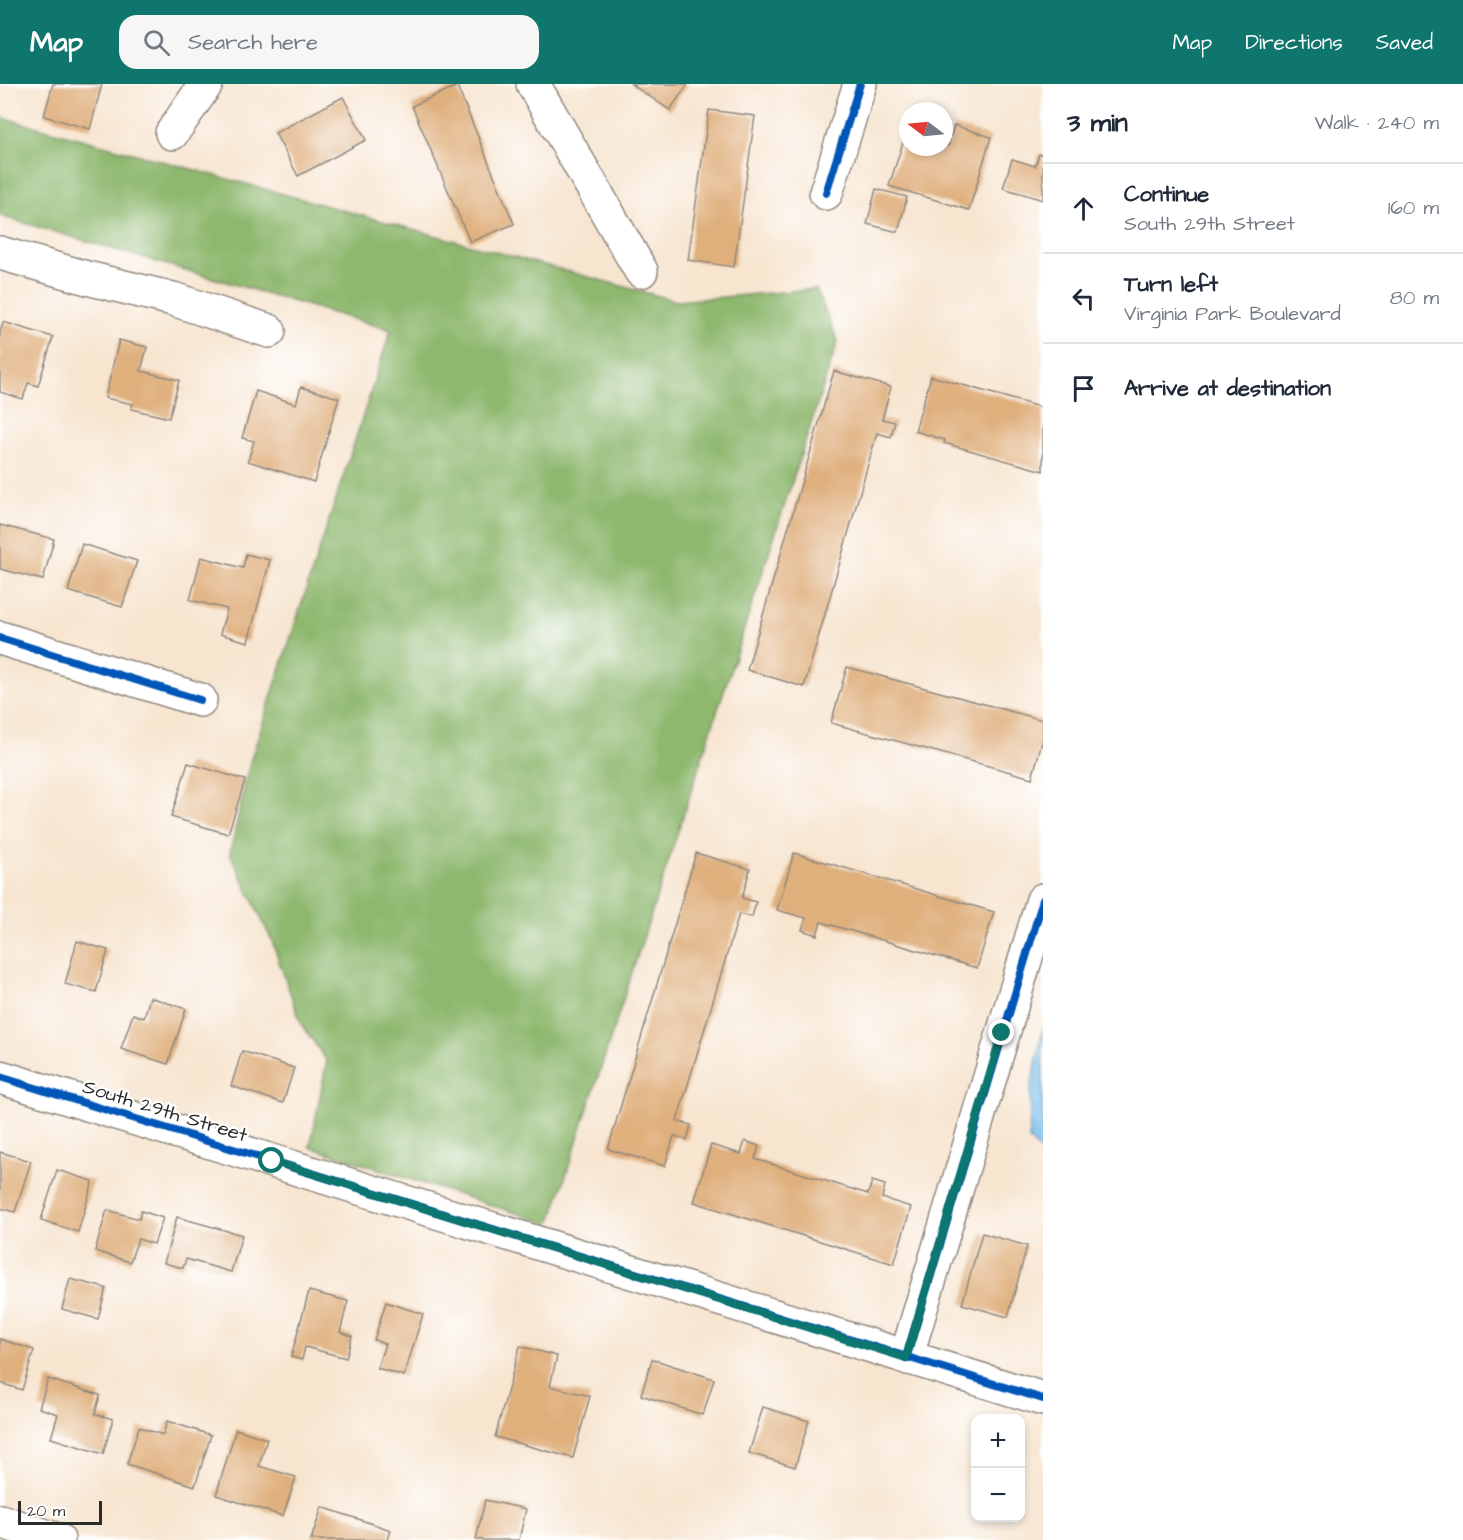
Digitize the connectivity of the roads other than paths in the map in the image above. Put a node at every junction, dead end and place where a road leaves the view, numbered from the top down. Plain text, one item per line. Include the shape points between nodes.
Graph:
1 (206, 84) edge
2 (533, 84) edge
3 (860, 84) edge
4 (172, 133) dead end
5 (826, 194) dead end
6 (0, 253) edge
7 (641, 271) dead end
8 (269, 332) dead end
9 (0, 638) edge
10 (200, 700) dead end
11 (1043, 900) edge
12 (0, 1077) edge
13 (906, 1358) junction
14 (1043, 1399) edge
15 (0, 1521) edge
16 (58, 1540) edge

1 - 4 street
2 - 7 street
3 - 5 street
6 - 8 street via 173,299
9 - 10 street
11 - 13 street
12 - 13 street, South 29th Street
13 - 14 street, South 29th Street
15 - 16 street

